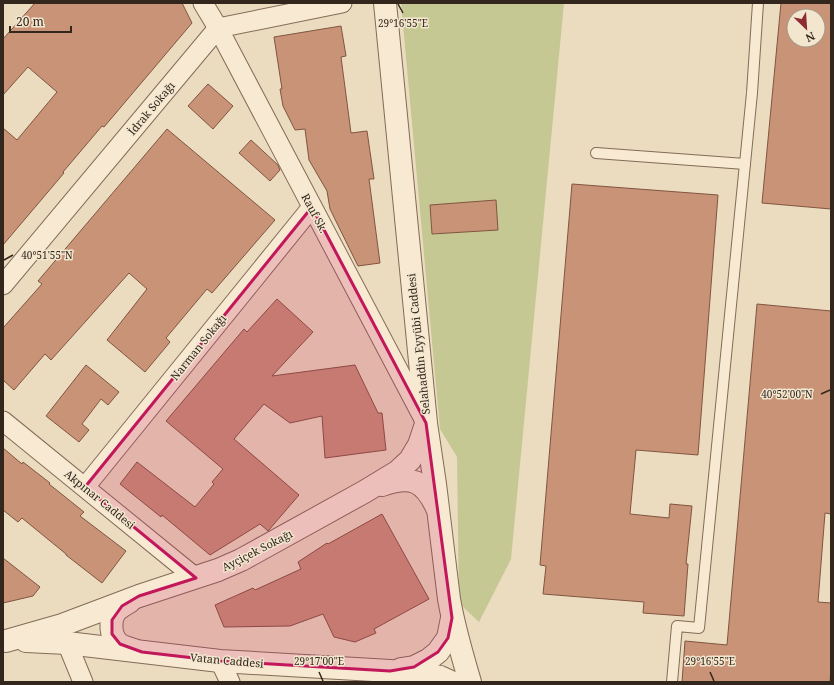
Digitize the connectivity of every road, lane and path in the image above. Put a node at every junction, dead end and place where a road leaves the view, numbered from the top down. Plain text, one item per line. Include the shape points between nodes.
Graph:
1 (203, 3) edge
2 (342, 3) edge
3 (385, 3) edge
4 (758, 3) edge
5 (218, 28) junction
6 (596, 153) dead end
7 (745, 164) junction
8 (312, 207) junction
9 (3, 285) edge
10 (3, 421) edge
11 (426, 423) junction
12 (85, 487) junction
13 (364, 492) junction
14 (439, 511) junction
15 (196, 578) junction
16 (139, 596) junction
17 (452, 618) junction
18 (4, 641) edge
19 (67, 643) junction
20 (142, 652) junction
21 (220, 661) junction
22 (390, 671) junction
23 (83, 682) edge
24 (230, 682) edge
25 (419, 682) edge
26 (451, 682) edge
27 (470, 682) edge
28 (672, 682) edge

1 - 5 street, Rauf Sk.
2 - 5 street
3 - 11 street, Selahaddin Eyyübi Caddesi
4 - 7 lane
5 - 8 street, Rauf Sk.
5 - 9 street, İdrak Sokağı
6 - 7 lane
7 - 28 lane via 699,628 677,626
8 - 11 street, Rauf Sk.
8 - 12 street, Narman Sokağı
10 - 12 street, Akpınar Caddesi
11 - 13 street, Ayçiçek Sokağı via 419,445 410,460 398,472
11 - 14 street, Selahaddin Eyyübi Caddesi
12 - 15 street, Akpınar Caddesi
13 - 14 street via 395,480 405,479 424,487
13 - 15 street, Ayçiçek Sokağı via 241,560
14 - 17 street, Selahaddin Eyyübi Caddesi
15 - 16 street, Ayçiçek Sokağı
16 - 18 street, Ayçiçek Sokağı via 62,625
16 - 20 street via 115,612 112,634 120,644
17 - 22 street via 448,638 438,652 414,667
17 - 27 street, Selahaddin Eyyübi Caddesi
18 - 19 street, Vatan Caddesi
19 - 20 street, Vatan Caddesi
19 - 23 street
20 - 21 street, Vatan Caddesi
21 - 22 street, Vatan Caddesi
21 - 24 street
22 - 25 street
22 - 26 street, Vatan Caddesi via 440,677

